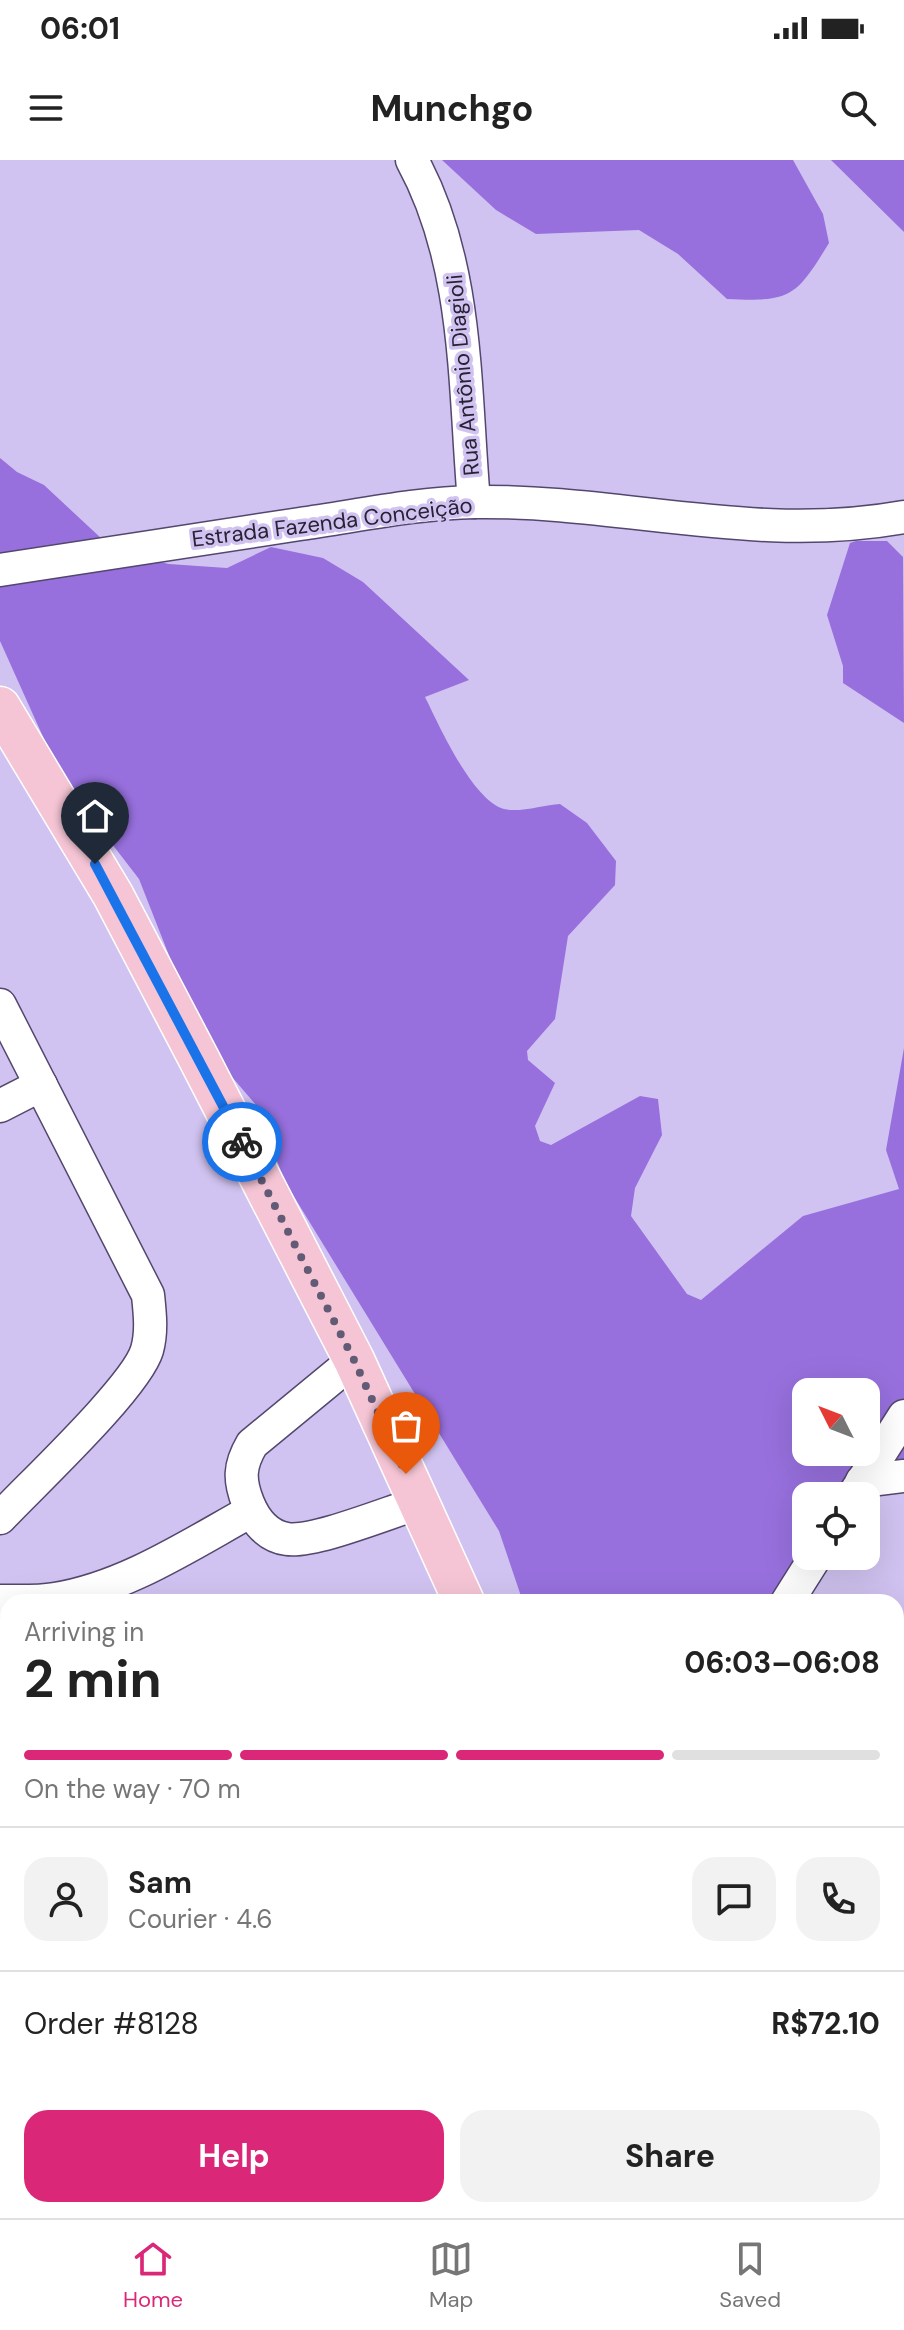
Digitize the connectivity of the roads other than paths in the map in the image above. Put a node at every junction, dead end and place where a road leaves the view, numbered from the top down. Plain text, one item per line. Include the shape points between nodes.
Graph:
1 (412, 160) edge
2 (474, 502) junction
3 (904, 517) edge
4 (0, 570) edge
5 (0, 707) edge
6 (0, 1005) edge
7 (41, 1085) junction
8 (0, 1106) edge
9 (354, 1360) junction
10 (904, 1416) edge
11 (904, 1476) edge
12 (862, 1482) edge
13 (880, 1483) edge
14 (419, 1503) junction
15 (251, 1511) junction
16 (0, 1518) edge
17 (807, 1570) edge
18 (74, 1594) edge
19 (460, 1594) edge
20 (792, 1594) edge

1 - 2 street, Rua Antônio Diagioli via 455,271
2 - 3 street, Estrada Fazenda Conceição via 823,528
2 - 4 street, Estrada Fazenda Conceição
5 - 9 main road via 113,895
6 - 7 street
7 - 8 street
7 - 16 street via 148,1295 151,1328 146,1354 113,1399
9 - 14 main road
9 - 15 street via 252,1444 240,1473
10 - 12 street
11 - 13 street
14 - 15 street via 289,1540 263,1528
14 - 19 main road
15 - 18 street via 149,1566
17 - 20 street

